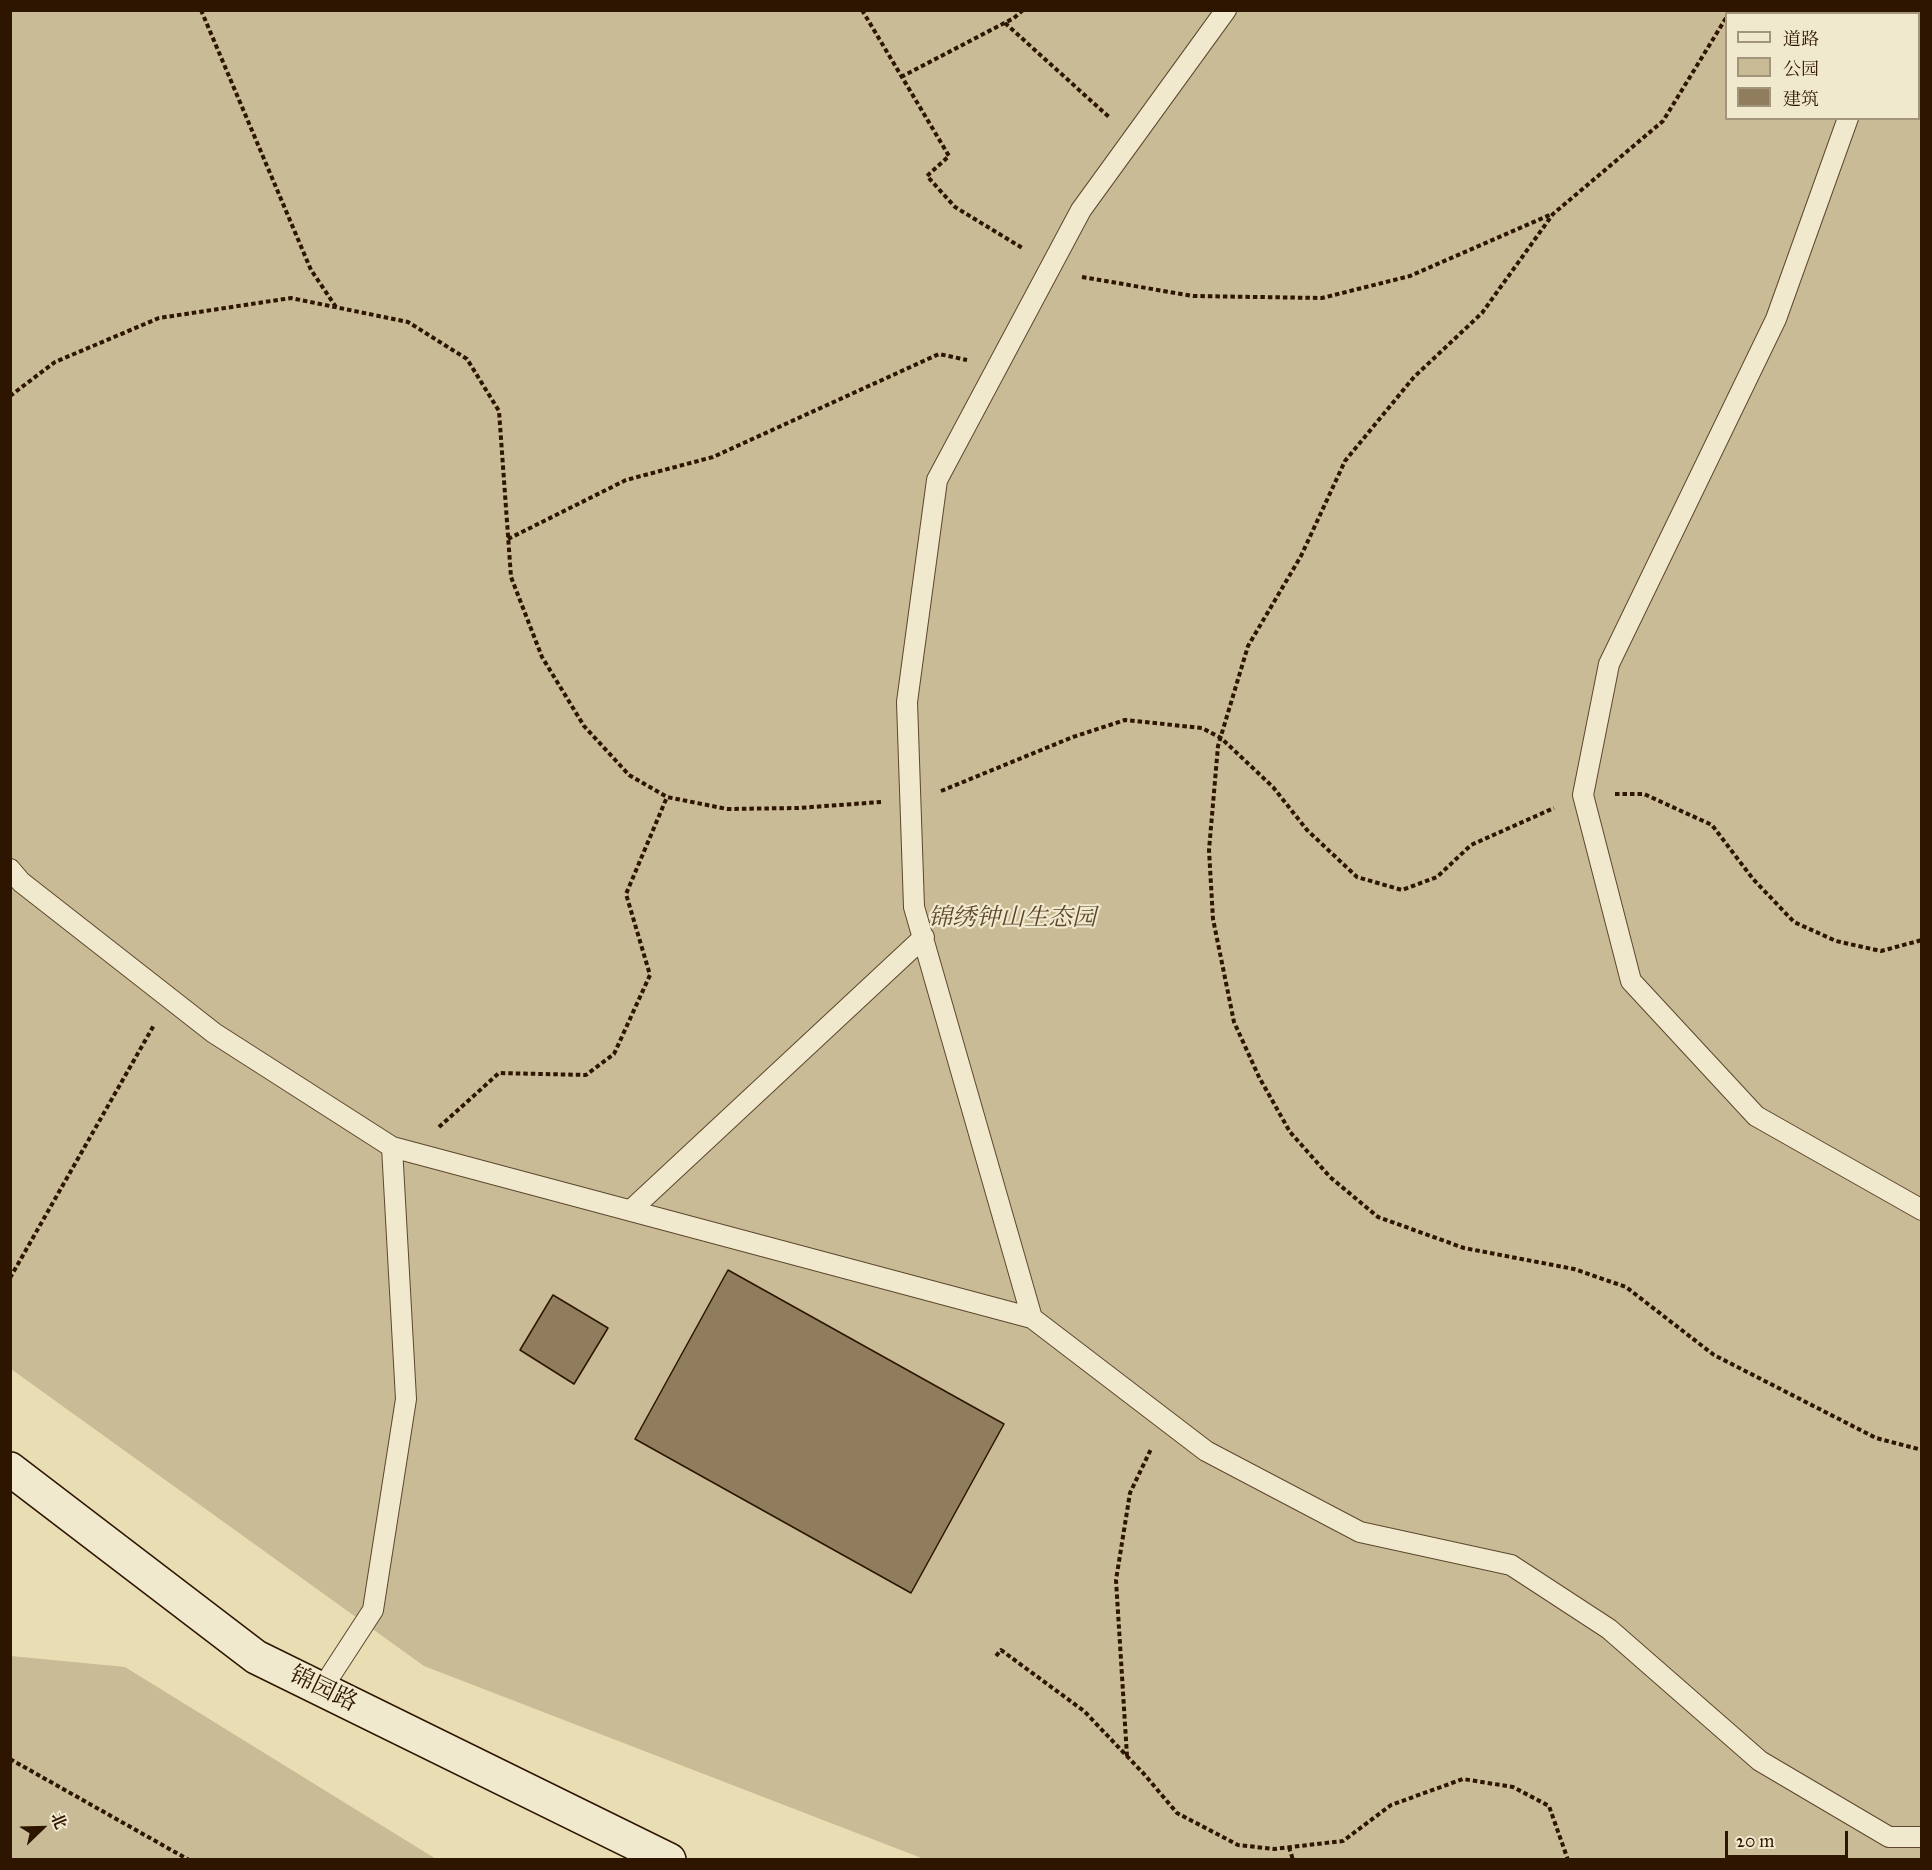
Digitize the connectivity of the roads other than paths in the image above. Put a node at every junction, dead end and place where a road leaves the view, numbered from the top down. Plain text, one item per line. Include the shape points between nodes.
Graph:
1 (1226, 10) edge
2 (1847, 120) edge
3 (10, 869) edge
4 (924, 937) junction
5 (401, 1150) junction
6 (632, 1209) junction
7 (1922, 1210) edge
8 (1032, 1318) junction
9 (10, 1469) edge
10 (321, 1689) junction
11 (1922, 1837) edge
12 (669, 1860) edge

1 - 4 lane via 1081,210 937,480 907,702 914,907
2 - 7 lane via 1776,319 1609,664 1583,795 1630,981 1756,1116
3 - 5 lane via 21,882 214,1033
4 - 6 lane
4 - 8 lane
5 - 6 lane
5 - 10 lane via 406,1399 373,1610
6 - 8 lane
8 - 11 lane via 1206,1451 1360,1532 1510,1565 1609,1629 1760,1761 1889,1837
9 - 10 street, 锦园路 via 256,1657
10 - 12 street, 锦园路

